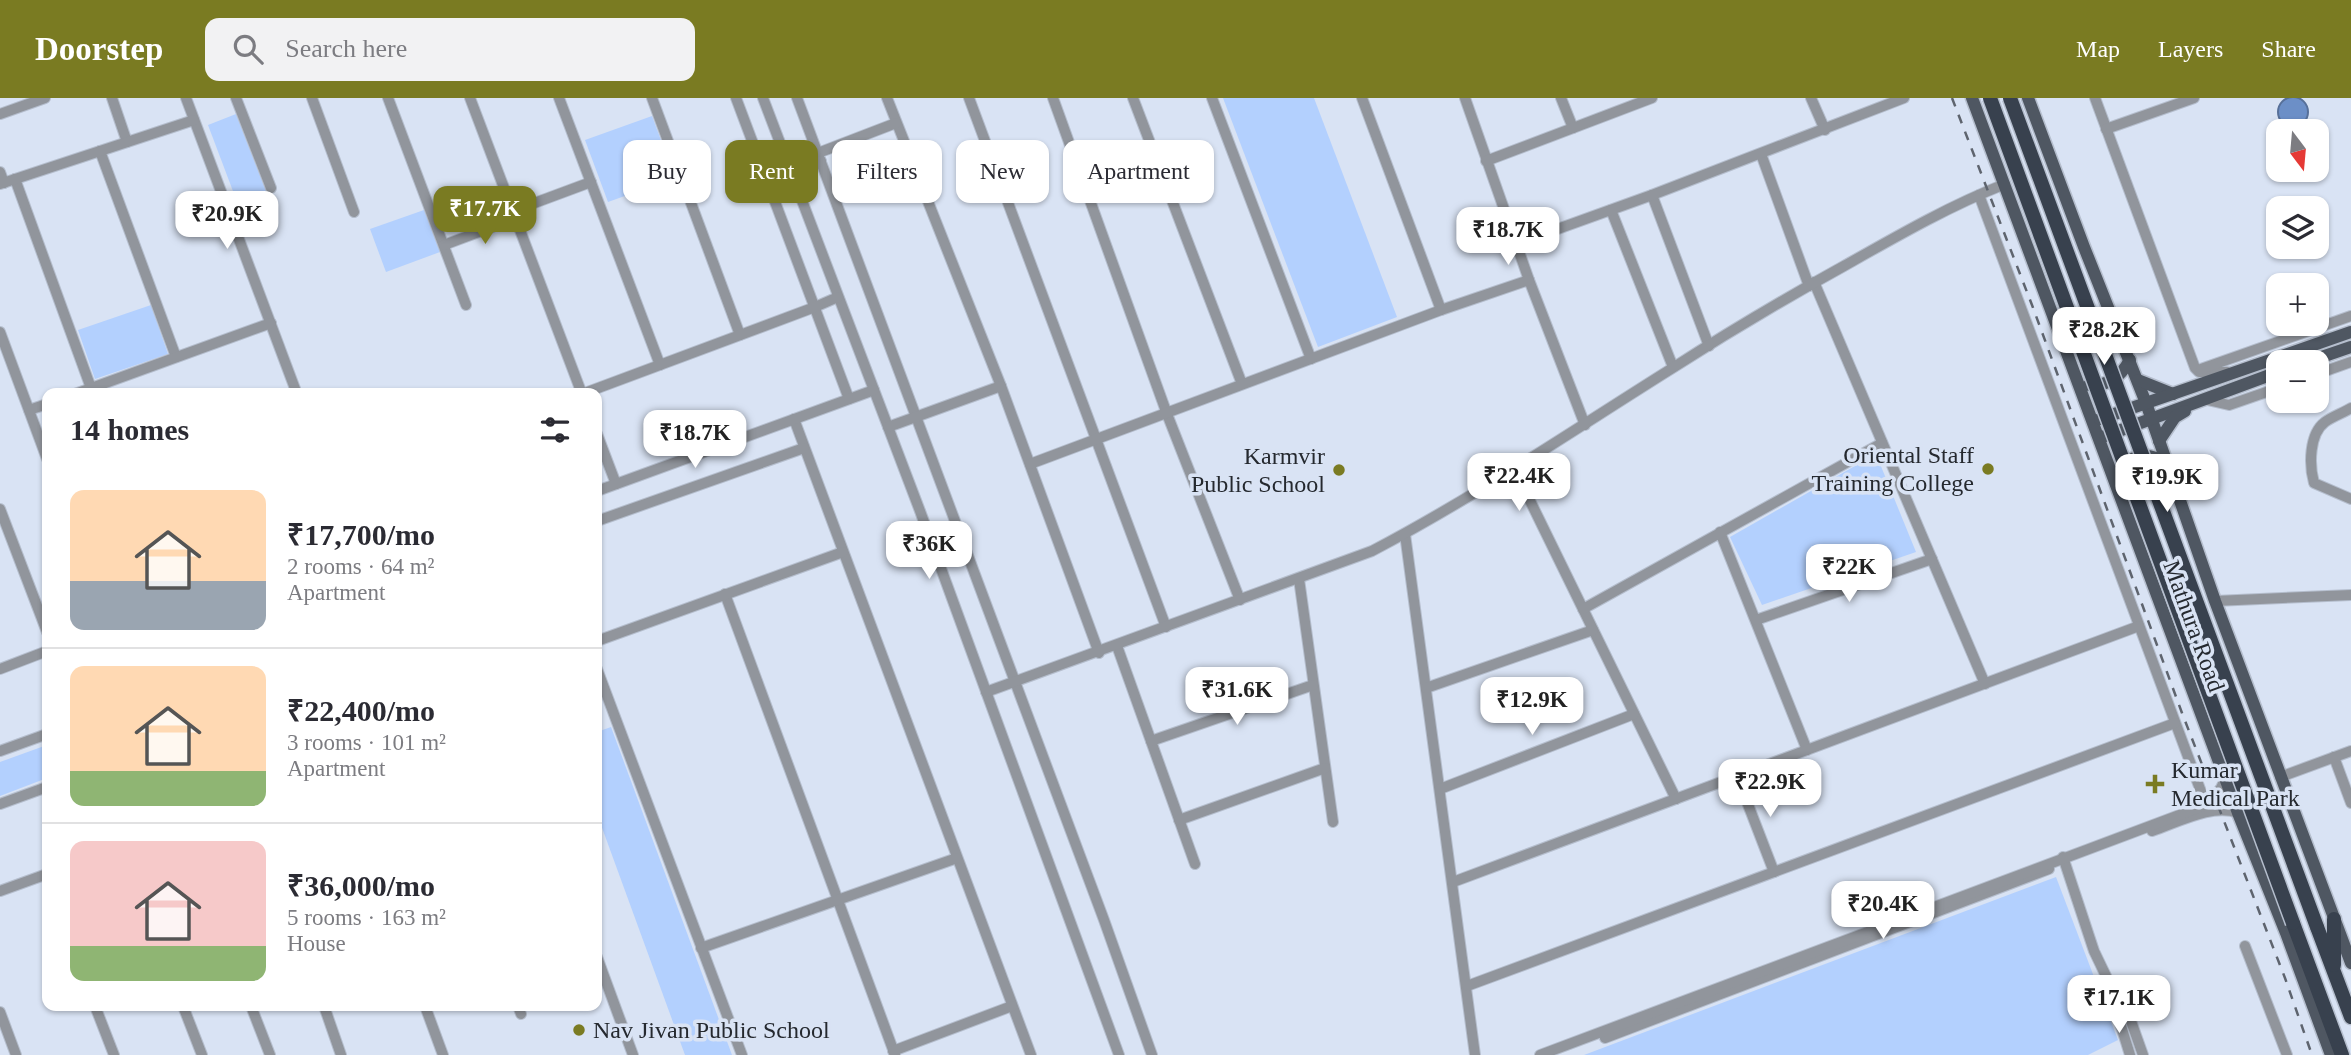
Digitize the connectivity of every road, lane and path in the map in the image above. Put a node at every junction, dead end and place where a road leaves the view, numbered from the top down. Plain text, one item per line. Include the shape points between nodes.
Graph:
1 (112, 98) edge
2 (186, 98) edge
3 (236, 98) edge
4 (312, 98) edge
5 (388, 98) edge
6 (470, 98) edge
7 (559, 98) edge
8 (652, 98) edge
9 (736, 98) edge
10 (763, 98) edge
11 (797, 98) edge
12 (887, 98) edge
13 (969, 98) edge
14 (1053, 98) edge
15 (1133, 98) edge
16 (1212, 98) edge
17 (1362, 98) edge
18 (1465, 98) edge
19 (1561, 98) edge
20 (1811, 98) edge
21 (1905, 98) edge
22 (1972, 98) edge
23 (1990, 98) edge
24 (2010, 98) edge
25 (2028, 98) edge
26 (2095, 98) edge
27 (2194, 98) edge
28 (38, 99) edge
29 (1647, 99) edge
30 (0, 114) edge
31 (194, 120) junction
32 (896, 123) junction
33 (1573, 128) junction
34 (2106, 129) junction
35 (1825, 130) junction
36 (779, 140) edge
37 (127, 142) junction
38 (100, 151) junction
39 (1761, 154) junction
40 (819, 157) junction
41 (1486, 161) junction
42 (15, 179) junction
43 (1, 180) edge
44 (591, 182) junction
45 (2005, 184) junction
46 (271, 188) dead end
47 (1652, 195) junction
48 (1979, 195) junction
49 (802, 203) edge
50 (1611, 210) junction
51 (354, 212) dead end
52 (514, 215) junction
53 (1516, 244) junction
54 (443, 245) junction
55 (1529, 281) junction
56 (1811, 284) junction
57 (838, 296) junction
58 (466, 305) dead end
59 (815, 307) junction
60 (1441, 310) junction
61 (2351, 316) edge
62 (271, 323) junction
63 (0, 332) edge
64 (2351, 332) edge
65 (740, 335) junction
66 (1709, 346) junction
67 (2351, 347) edge
68 (2329, 354) edge
69 (176, 357) junction
70 (1311, 359) junction
71 (2130, 360) junction
72 (2351, 362) edge
73 (660, 365) junction
74 (1672, 368) junction
75 (2329, 370) edge
76 (2197, 371) junction
77 (2266, 374) edge
78 (2078, 378) junction
79 (2242, 379) junction
80 (2138, 380) junction
81 (1242, 384) junction
82 (1001, 386) junction
83 (92, 388) joint
84 (295, 388) edge
85 (580, 388) edge
86 (598, 388) edge
87 (874, 390) junction
88 (2266, 392) edge
89 (2173, 394) junction
90 (849, 399) junction
91 (2203, 399) junction
92 (2146, 402) junction
93 (42, 406) edge
94 (2351, 408) edge
95 (29, 410) junction
96 (1167, 414) junction
97 (916, 417) junction
98 (2152, 418) junction
99 (793, 419) junction
100 (2094, 421) junction
101 (1585, 425) junction
102 (888, 427) junction
103 (2100, 438) junction
104 (1097, 439) junction
105 (2159, 440) junction
106 (1882, 443) junction
107 (42, 445) edge
108 (602, 447) edge
109 (804, 448) junction
110 (1030, 464) junction
111 (2167, 464) junction
112 (1514, 468) junction
113 (616, 484) junction
114 (2118, 485) junction
115 (602, 489) edge
116 (2351, 499) edge
117 (0, 509) edge
118 (602, 519) edge
119 (1720, 532) junction
120 (1405, 534) junction
121 (843, 552) junction
122 (1932, 559) junction
123 (1299, 579) junction
124 (725, 594) junction
125 (2351, 595) edge
126 (1240, 600) junction
127 (2215, 601) junction
128 (1583, 609) junction
129 (42, 619) edge
130 (1756, 620) junction
131 (2139, 626) junction
132 (1166, 627) junction
133 (1593, 630) junction
134 (602, 638) edge
135 (1116, 646) junction
136 (42, 653) edge
137 (1099, 653) junction
138 (0, 669) edge
139 (1015, 681) junction
140 (602, 682) edge
141 (1985, 684) junction
142 (1313, 685) junction
143 (1426, 688) junction
144 (986, 692) junction
145 (1634, 714) junction
146 (2175, 723) junction
147 (42, 736) edge
148 (1151, 741) junction
149 (1807, 750) junction
150 (0, 751) edge
151 (2351, 751) edge
152 (2334, 757) junction
153 (1325, 768) junction
154 (1737, 776) junction
155 (2226, 777) junction
156 (2280, 777) junction
157 (42, 789) edge
158 (1440, 789) junction
159 (1676, 799) junction
160 (2351, 803) edge
161 (0, 804) edge
162 (2206, 804) junction
163 (2238, 813) junction
164 (1179, 820) junction
165 (1333, 822) dead end
166 (957, 858) junction
167 (2064, 860) junction
168 (1195, 864) dead end
169 (1774, 872) junction
170 (42, 877) edge
171 (1454, 882) junction
172 (0, 891) edge
173 (838, 900) junction
174 (2334, 919) junction
175 (2290, 928) junction
176 (2245, 946) dead end
177 (701, 948) junction
178 (2351, 962) edge
179 (602, 971) edge
180 (2334, 973) junction
181 (1466, 986) junction
182 (2117, 999) junction
183 (1012, 1006) junction
184 (97, 1011) edge
185 (185, 1011) edge
186 (253, 1011) edge
187 (326, 1011) edge
188 (427, 1011) edge
189 (0, 1012) edge
190 (2351, 1017) edge
191 (894, 1053) edge
192 (2125, 1054) edge
193 (16, 1055) edge
194 (114, 1055) edge
195 (201, 1055) edge
196 (270, 1055) edge
197 (341, 1055) edge
198 (443, 1055) edge
199 (633, 1055) edge
200 (742, 1055) edge
201 (1031, 1055) edge
202 (1119, 1055) edge
203 (1152, 1055) edge
204 (1475, 1055) edge
205 (1540, 1055) edge
206 (1558, 1055) edge
207 (2143, 1055) edge
208 (2287, 1055) edge
209 (2331, 1055) edge
210 (2342, 1055) edge

1 - 37 street
2 - 31 street
3 - 46 street
4 - 51 street
5 - 54 street
6 - 52 street
7 - 44 street
8 - 65 street
9 - 59 street
10 - 36 street
11 - 40 street
12 - 32 street
13 - 104 street
14 - 96 street
15 - 81 street
16 - 70 street
17 - 60 street
18 - 41 street
19 - 33 street
20 - 35 street
21 - 35 street
22 - 45 main road, Mathura Road
23 - 175 highway, bridge
24 - 180 highway, bridge
25 - 71 main road, Mathura Road
26 - 34 street
27 - 34 street
28 - 30 street
29 - 33 street
31 - 37 street
31 - 62 street
32 - 40 street
32 - 82 street
33 - 41 street
34 - 76 street
35 - 39 street
37 - 38 street
38 - 42 street
38 - 69 street
39 - 47 street
39 - 56 street
40 - 97 street
41 - 53 street
42 - 43 street
42 - 83 street
44 - 52 street
44 - 73 street
45 - 48 street
45 - 78 main road, Mathura Road
47 - 50 street
47 - 66 street
48 - 56 street
48 - 131 street
49 - 57 street
50 - 53 street
50 - 74 street
52 - 54 street
52 - 85 street
53 - 55 street
54 - 58 street
55 - 60 street
55 - 101 street
56 - 66 street
56 - 106 street
57 - 59 street
57 - 87 street
59 - 65 street
59 - 90 street
60 - 70 street
61 - 76 street
62 - 69 street
62 - 84 street
63 - 95 street
64 - 79 main road via 2256,367
65 - 73 street
66 - 74 street
67 - 68 main road
69 - 83 street
70 - 81 street
71 - 78 main road via 2113,382 2090,386
71 - 80 main road, Mathura Road
72 - 75 street
73 - 86 street
74 - 101 street
76 - 79 street
77 - 79 main road
78 - 100 main road, Mathura Road
79 - 89 main road
79 - 91 main road
80 - 89 main road
80 - 92 main road, Mathura Road
81 - 96 street
82 - 97 street
82 - 110 street
87 - 90 street
87 - 102 street
88 - 91 street via 2229,405
89 - 92 main road
90 - 99 street
91 - 98 main road
91 - 105 main road via 2175,417
92 - 98 main road, Mathura Road
92 - 100 main road
93 - 95 street
94 - 116 street via 2320,427 2312,453 2314,483
95 - 107 street
96 - 104 street
96 - 126 street
97 - 102 street
97 - 139 street
98 - 103 main road
98 - 105 main road, Mathura Road
99 - 109 street
99 - 113 street
100 - 103 main road, Mathura Road
101 - 112 street
102 - 144 street
103 - 114 main road, Mathura Road
104 - 110 street
104 - 132 street
105 - 111 main road, Mathura Road
106 - 119 street
106 - 122 street
108 - 113 street
109 - 118 street
109 - 121 street
110 - 137 street
111 - 114 main road via 2143,454 2130,459 2121,469
111 - 127 main road, Mathura Road
112 - 120 street
112 - 128 street
113 - 115 street
114 - 155 main road, Mathura Road
117 - 129 street
119 - 128 street
119 - 130 street
120 - 123 street
120 - 143 street
121 - 124 street
121 - 166 street
122 - 130 street
122 - 141 street
123 - 126 street
123 - 142 street
124 - 134 street
124 - 173 street
125 - 127 street
126 - 132 street
127 - 156 main road, Mathura Road
128 - 133 street
130 - 149 street
131 - 141 street
131 - 146 street
132 - 135 street
133 - 143 street
133 - 145 street
135 - 137 street
135 - 148 street
136 - 138 street
137 - 139 street
139 - 144 street
139 - 203 street
140 - 177 street
141 - 149 street
142 - 148 street
142 - 153 street
143 - 158 street
144 - 202 street
145 - 158 street
145 - 159 street
146 - 162 street
146 - 169 street
147 - 150 street
148 - 164 street
149 - 154 street
151 - 152 street
152 - 156 street
152 - 160 street
153 - 164 street
153 - 165 street
154 - 159 street
154 - 169 street
155 - 162 street
155 - 163 main road, Mathura Road
156 - 174 main road, Mathura Road
157 - 161 street
158 - 171 street
159 - 171 street
162 - 167 street
163 - 167 street via 2227,809 2207,812
163 - 175 main road, Mathura Road
164 - 168 street
166 - 173 street
166 - 183 street
167 - 182 street via 2094,951
167 - 205 street
167 - 206 street
169 - 181 street
170 - 172 street
171 - 181 street
173 - 177 street
173 - 191 street
174 - 178 main road, Mathura Road
174 - 180 highway
175 - 209 main road, Mathura Road
175 - 210 highway
176 - 208 street
177 - 200 street
179 - 199 street
180 - 190 highway
181 - 204 street
182 - 192 street
182 - 207 street via 2126,1007
183 - 191 street
183 - 201 street
184 - 194 street
185 - 195 street
186 - 196 street
187 - 197 street
188 - 198 street
189 - 193 street

